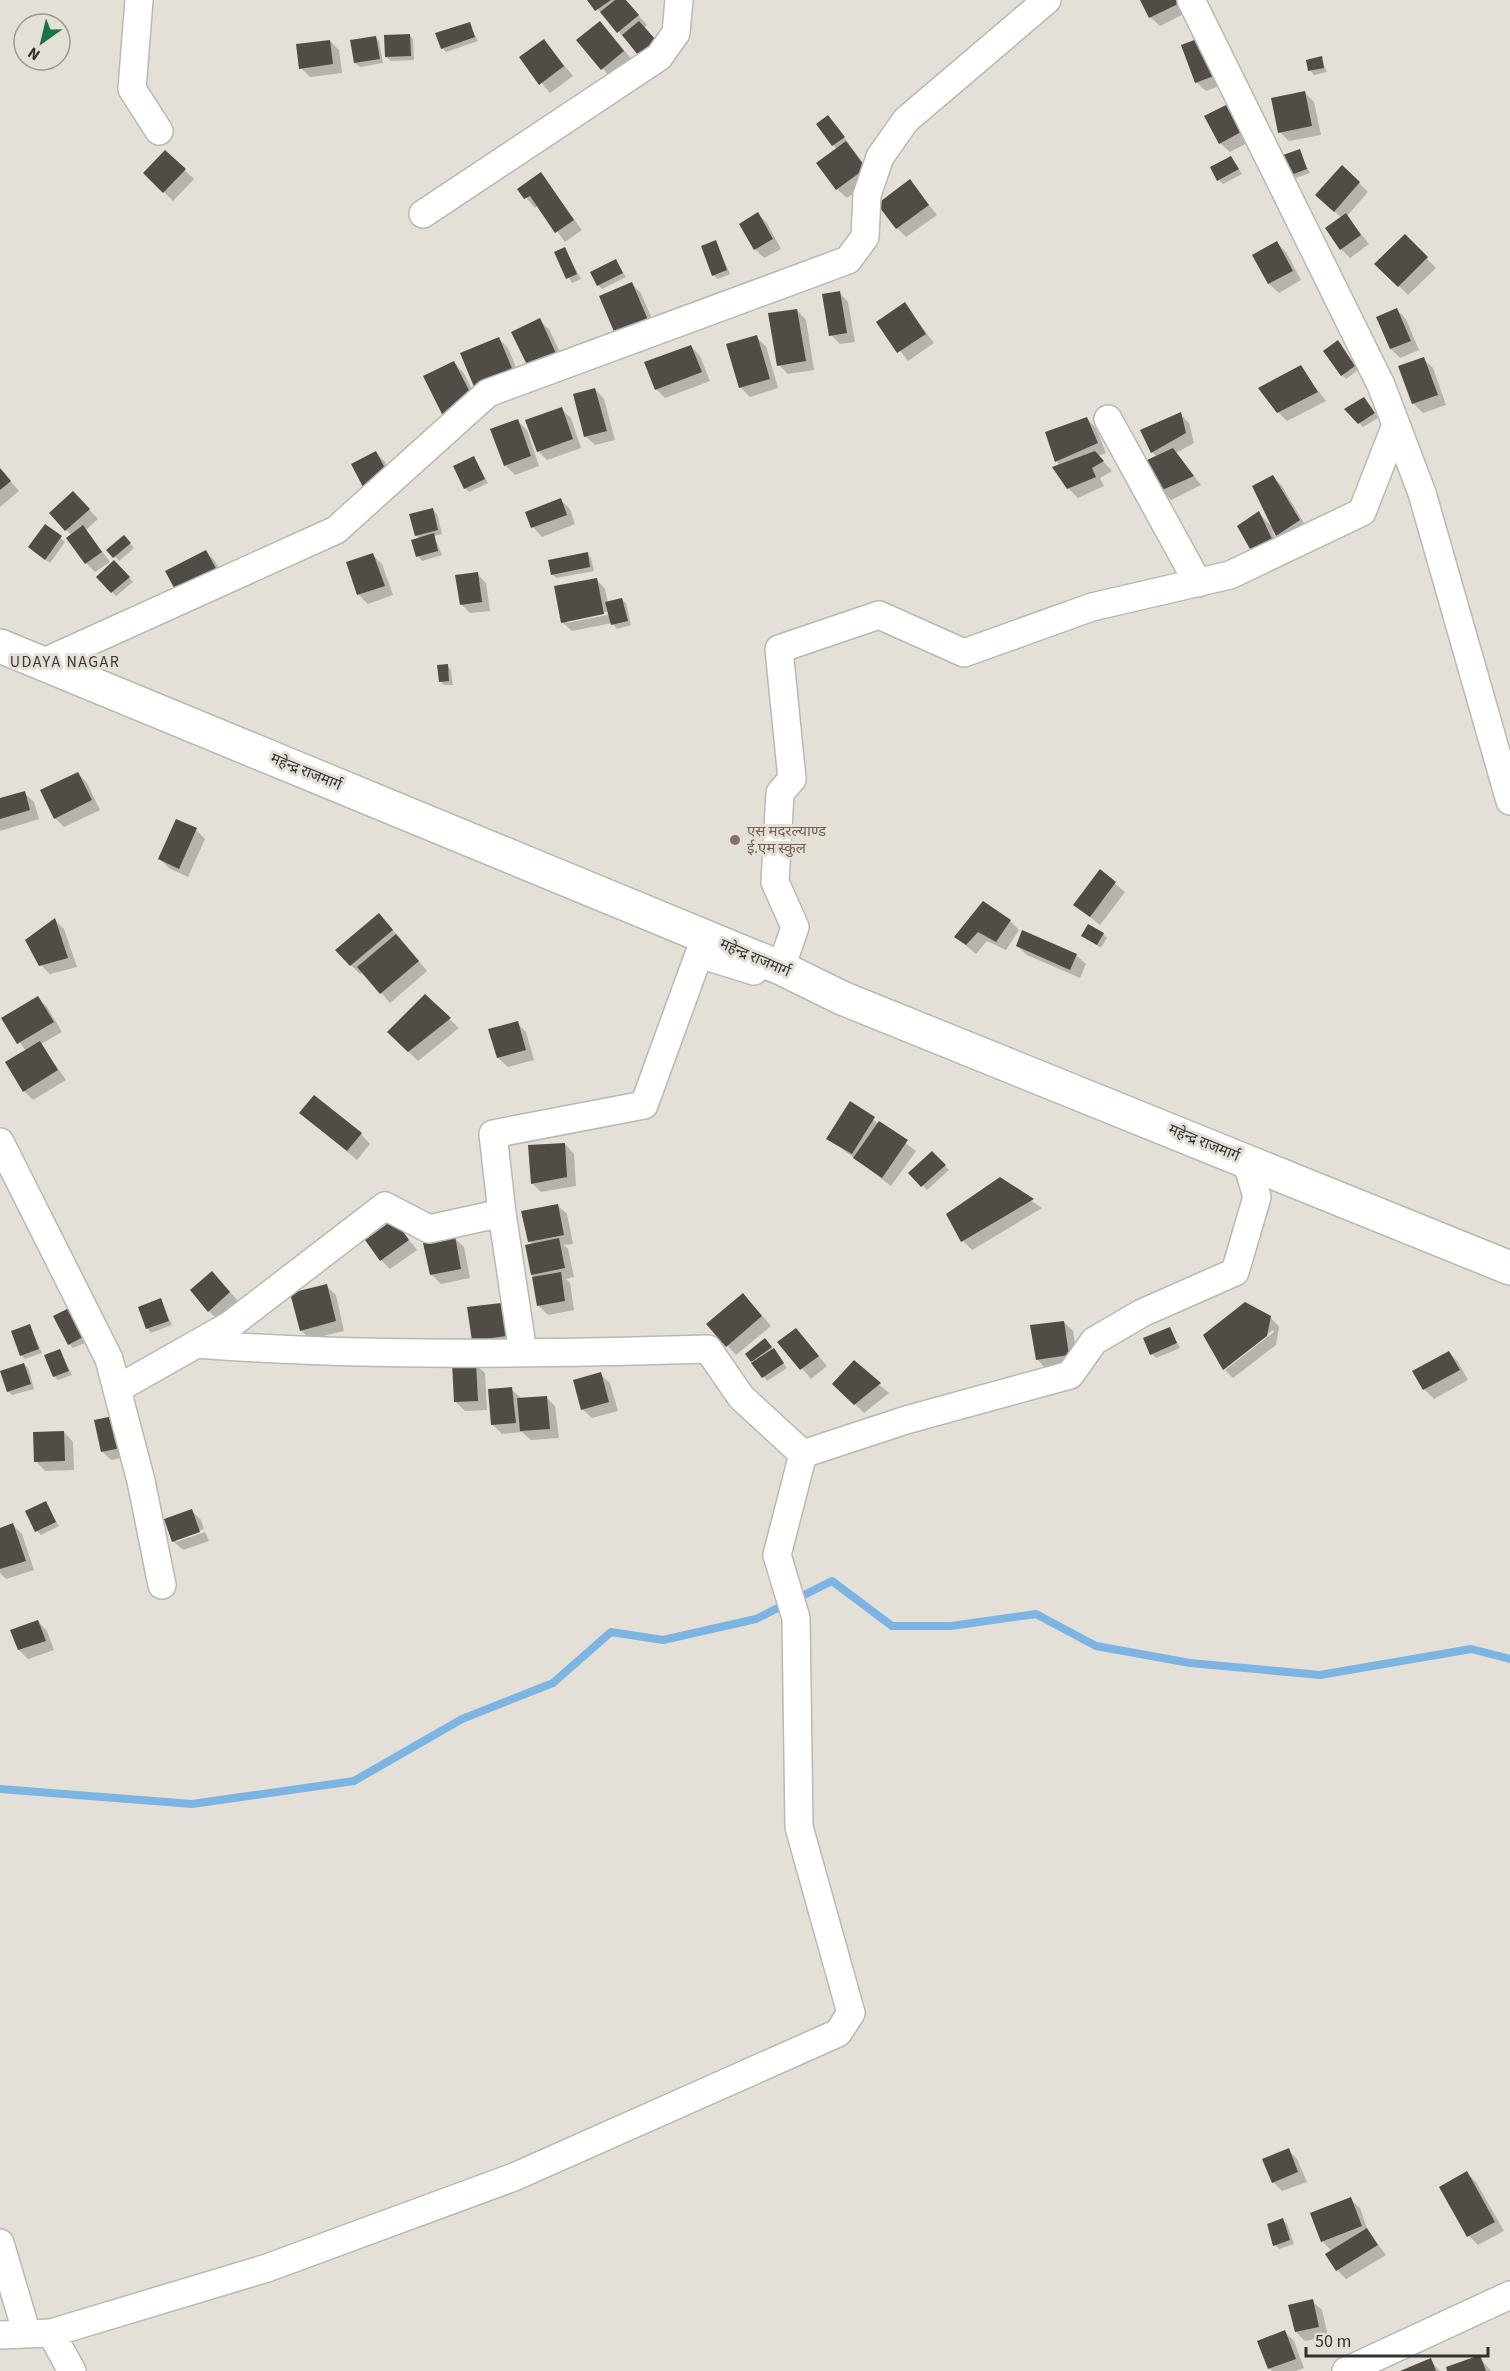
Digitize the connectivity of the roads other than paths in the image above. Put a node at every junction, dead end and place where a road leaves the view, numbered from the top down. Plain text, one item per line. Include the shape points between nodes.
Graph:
1 (139, 0) edge
2 (679, 0) edge
3 (1047, 0) edge
4 (1191, 0) edge
5 (159, 131) dead end
6 (423, 214) dead end
7 (1108, 418) dead end
8 (1396, 425) junction
9 (1198, 583) junction
10 (0, 646) edge
11 (42, 663) junction
12 (1510, 801) edge
13 (781, 968) junction
14 (842, 998) junction
15 (0, 1142) edge
16 (1246, 1160) junction
17 (502, 1213) junction
18 (1510, 1268) edge
19 (196, 1344) junction
20 (523, 1353) junction
21 (117, 1389) junction
22 (803, 1454) junction
23 (162, 1585) dead end
24 (0, 2243) edge
25 (1510, 2295) edge
26 (39, 2334) junction
27 (0, 2335) edge
28 (72, 2371) edge
29 (1346, 2371) edge

1 - 5 street via 132,89
2 - 6 street via 676,33 659,57
3 - 11 street via 906,120 880,158 867,195 865,237 848,260 488,393 336,530
4 - 8 street via 1381,386
7 - 9 street
8 - 9 street via 1362,512 1230,575
8 - 12 street via 1422,492
9 - 13 street via 1092,607 964,653 879,615 779,649 792,779 780,793 775,882 795,927
10 - 11 highway, महेन्द्र राजमार्ग
11 - 13 highway, महेन्द्र राजमार्ग
13 - 14 highway, महेन्द्र राजमार्ग
14 - 16 highway, महेन्द्र राजमार्ग
14 - 17 street via 699,954 644,1105 493,1134
15 - 21 street via 109,1359
16 - 18 highway, महेन्द्र राजमार्ग
16 - 22 street via 1257,1197 1235,1272 1142,1313 1094,1341 1070,1375 906,1420
17 - 19 street via 429,1229 385,1206 230,1325
17 - 20 street
19 - 20 street
19 - 21 street
20 - 22 street via 708,1349 741,1397
21 - 23 street
22 - 26 street via 777,1556 796,1618 799,1827 851,2013 838,2033 514,2177 267,2268
24 - 26 street
25 - 29 street
26 - 27 street
26 - 28 street

